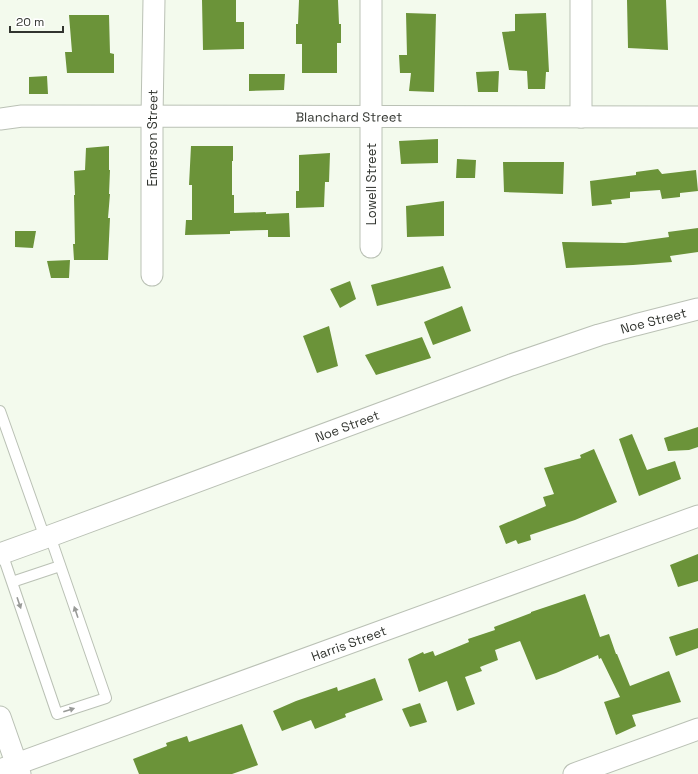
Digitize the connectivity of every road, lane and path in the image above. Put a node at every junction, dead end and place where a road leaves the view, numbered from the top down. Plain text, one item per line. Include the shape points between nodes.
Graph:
1 (154, 0) edge
2 (371, 0) edge
3 (581, 0) edge
4 (152, 116) junction
5 (371, 117) junction
6 (581, 117) junction
7 (698, 117) edge
8 (0, 118) edge
9 (371, 247) dead end
10 (152, 275) dead end
11 (698, 309) edge
12 (0, 412) edge
13 (698, 516) edge
14 (47, 537) junction
15 (1, 554) edge
16 (60, 566) junction
17 (12, 582) junction
18 (0, 718) edge
19 (698, 729) edge
20 (12, 769) edge
21 (574, 774) edge

1 - 4 street, Emerson Street
2 - 5 street, Lowell Street
3 - 6 street
4 - 5 street, Blanchard Street
4 - 8 street, Blanchard Street
4 - 10 street, Emerson Street
5 - 6 street, Blanchard Street
5 - 9 street, Lowell Street
6 - 7 street, Blanchard Street
11 - 14 street, Noe Street via 600,334 518,362
12 - 14 lane
13 - 20 street, Harris Street
14 - 15 street, Noe Street
14 - 16 lane
15 - 17 lane
16 - 17 lane
17 -> 16 lane via 57,714 106,698
18 - 20 street
19 - 21 street

